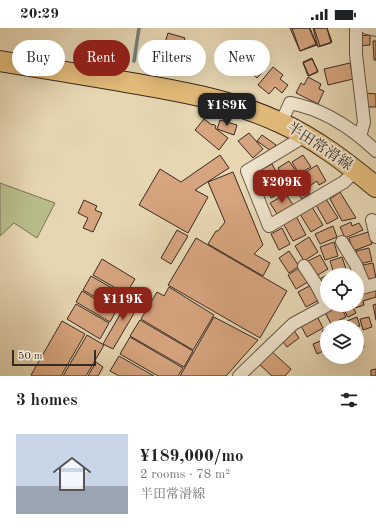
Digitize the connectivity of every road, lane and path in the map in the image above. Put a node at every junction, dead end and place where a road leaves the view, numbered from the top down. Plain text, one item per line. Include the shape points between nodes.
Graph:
1 (356, 28) edge
2 (367, 28) edge
3 (376, 30) edge
4 (0, 61) edge
5 (281, 123) junction
6 (305, 136) junction
7 (360, 137) junction
8 (376, 151) edge
9 (356, 170) junction
10 (376, 187) edge
11 (372, 220) dead end
12 (376, 237) edge
13 (342, 242) dead end
14 (304, 266) dead end
15 (366, 287) edge
16 (320, 292) edge
17 (320, 309) edge
18 (239, 376) edge

1 - 7 street via 356,54 364,122
2 - 3 street
4 - 5 main road, 半田常滑線 via 202,96 245,108
5 - 6 main road, 半田常滑線
5 - 7 street via 290,103 305,105 326,114
6 - 9 main road, 半田常滑線
6 - 9 street via 247,171 270,226 344,182
7 - 8 street
9 - 10 main road, 半田常滑線
11 - 12 street
13 - 15 street
14 - 16 street
17 - 18 street via 293,324

